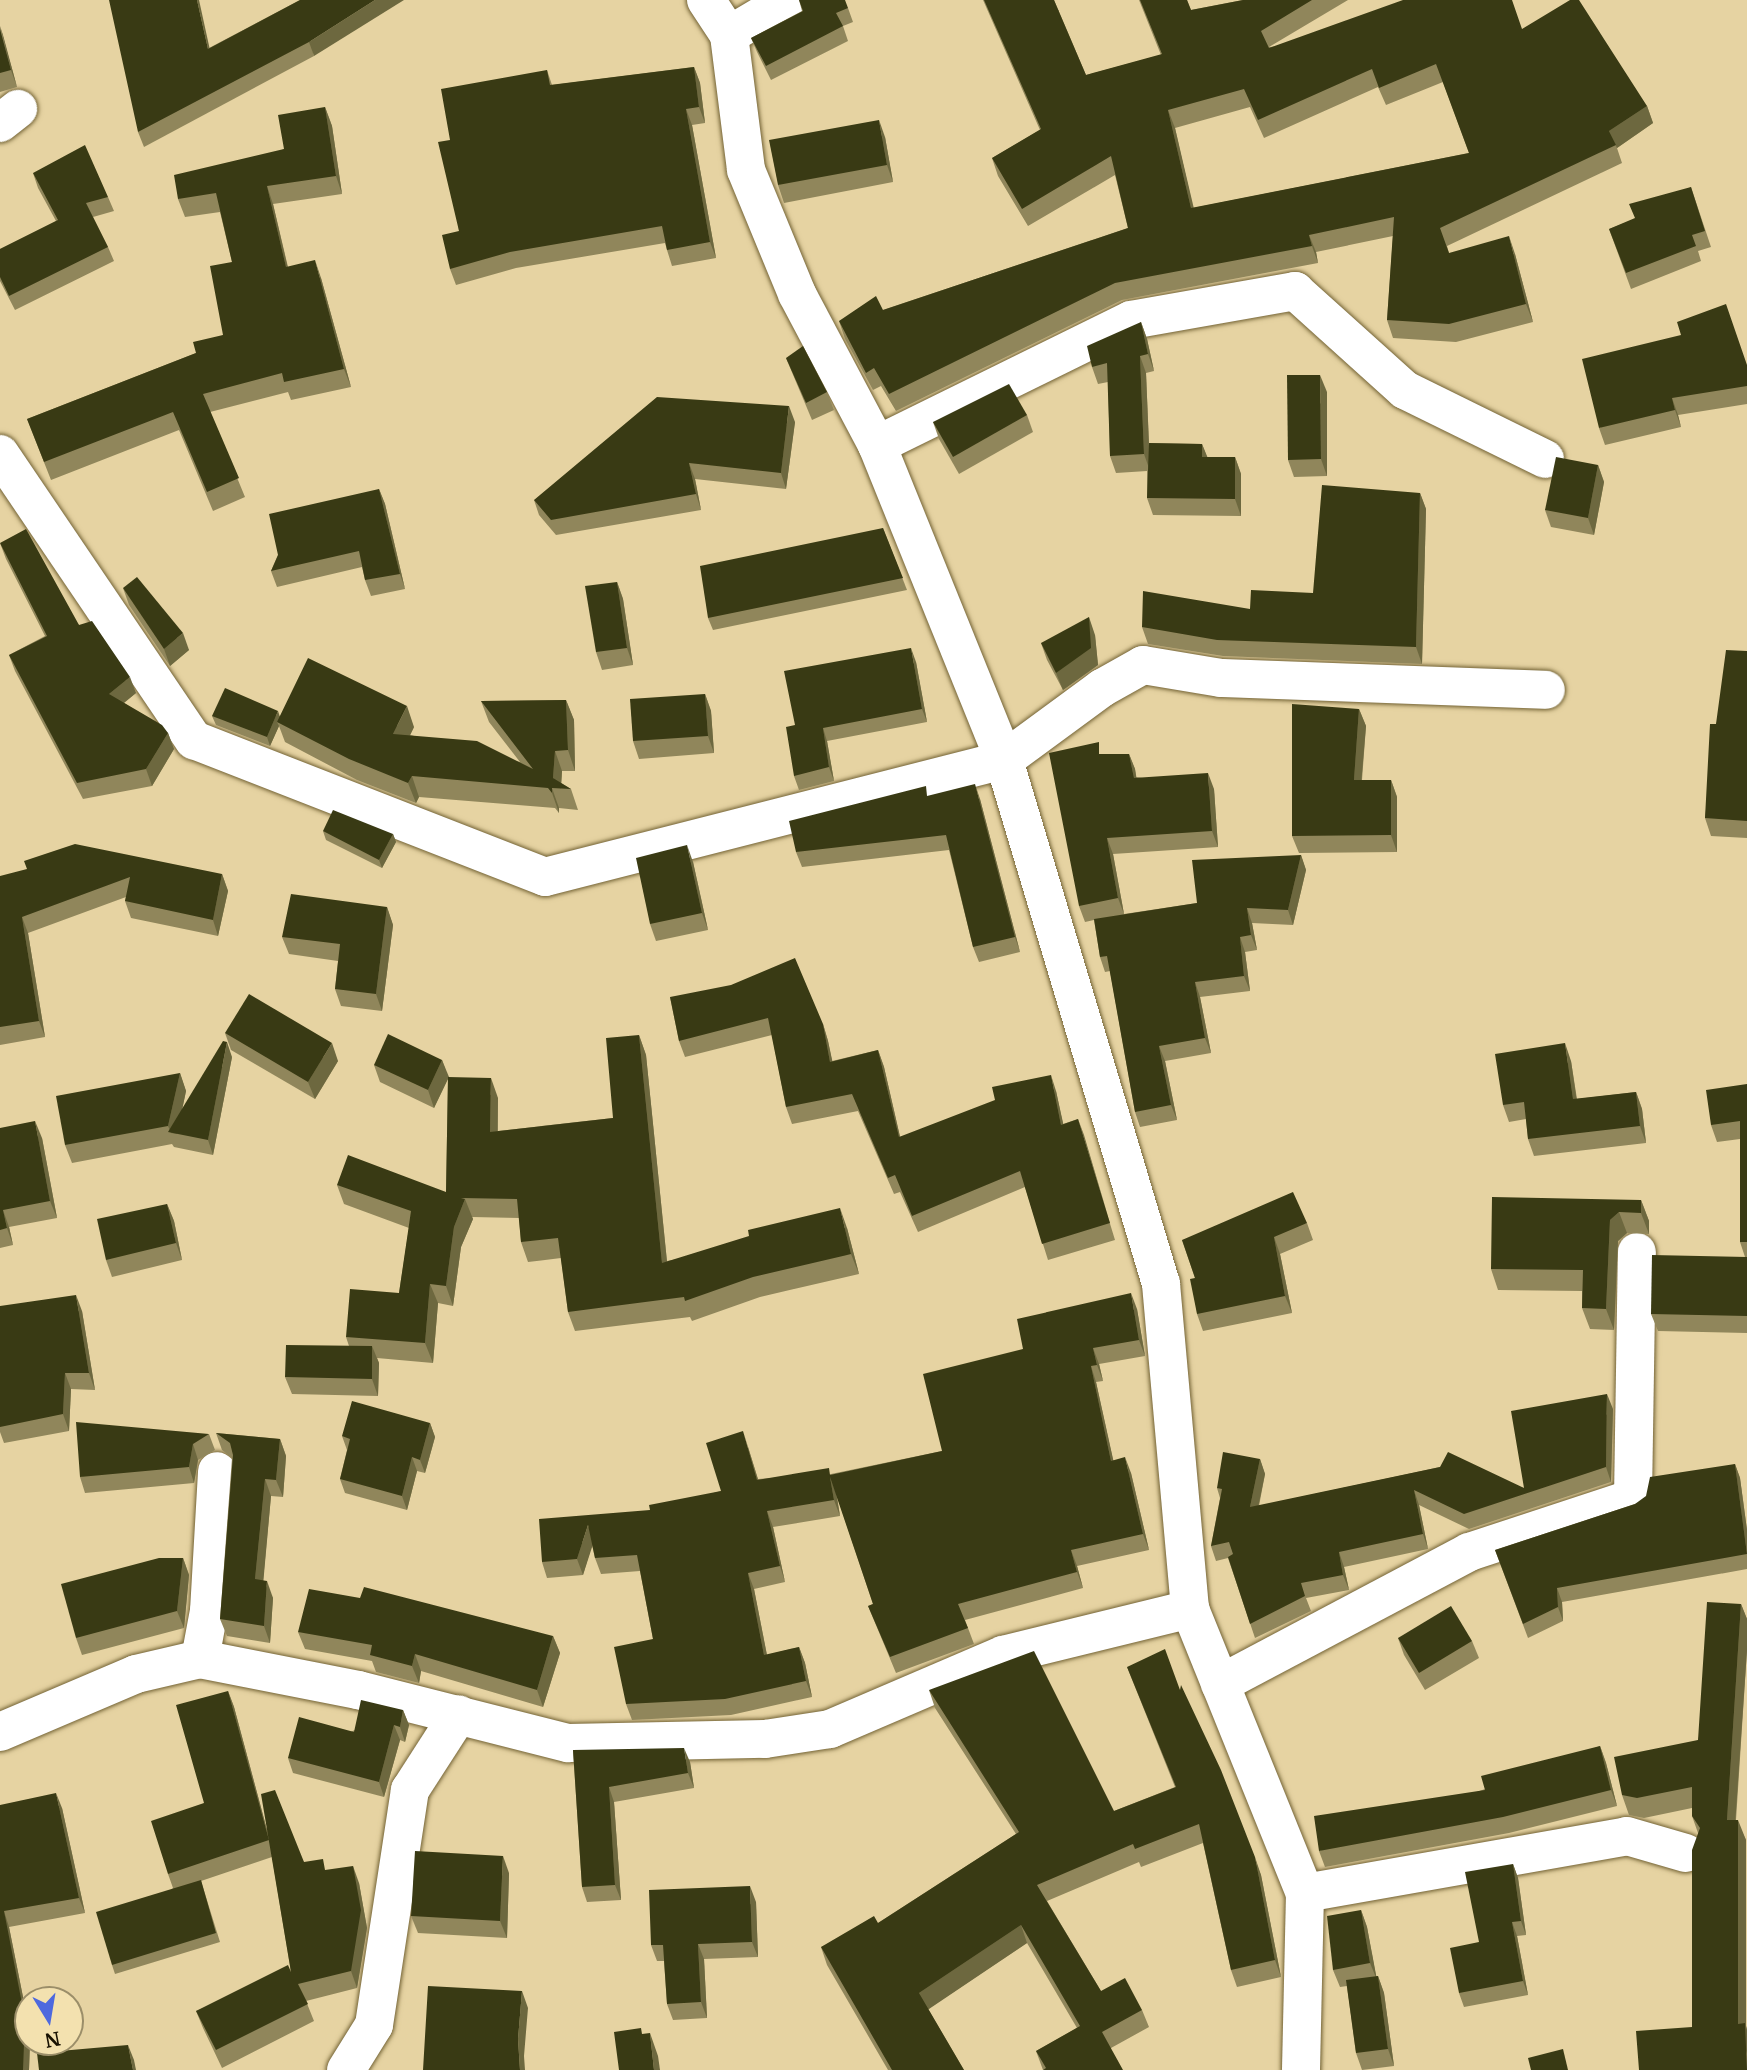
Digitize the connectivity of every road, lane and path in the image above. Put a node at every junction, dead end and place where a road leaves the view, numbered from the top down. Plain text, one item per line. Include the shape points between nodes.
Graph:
1 (706, 0) edge
2 (789, 0) edge
3 (729, 35) junction
4 (877, 445) junction
5 (0, 454) edge
6 (1545, 459) dead end
7 (1546, 690) dead end
8 (1004, 760) junction
9 (1637, 1252) dead end
10 (217, 1471) dead end
11 (1190, 1609) junction
12 (200, 1659) junction
13 (1220, 1684) junction
14 (459, 1714) junction
15 (0, 1732) edge
16 (1686, 1853) dead end
17 (1305, 1893) junction
18 (352, 2070) edge
19 (1301, 2070) edge

1 - 3 street
2 - 3 street
3 - 4 street via 746,170 797,294
4 - 6 street via 1131,320 1295,291 1405,390
4 - 8 street
5 - 8 street via 194,740 545,877
7 - 8 street via 1221,678 1143,665 1102,688
8 - 11 street via 1161,1284
9 - 13 street via 1633,1498 1469,1552
10 - 12 street via 209,1611
11 - 13 street
11 - 14 street via 1003,1656 830,1729 765,1739 568,1743
12 - 14 street via 262,1668
12 - 15 street via 136,1674
13 - 17 street
14 - 18 street via 410,1790 374,2025
16 - 17 street via 1627,1836
17 - 19 street

